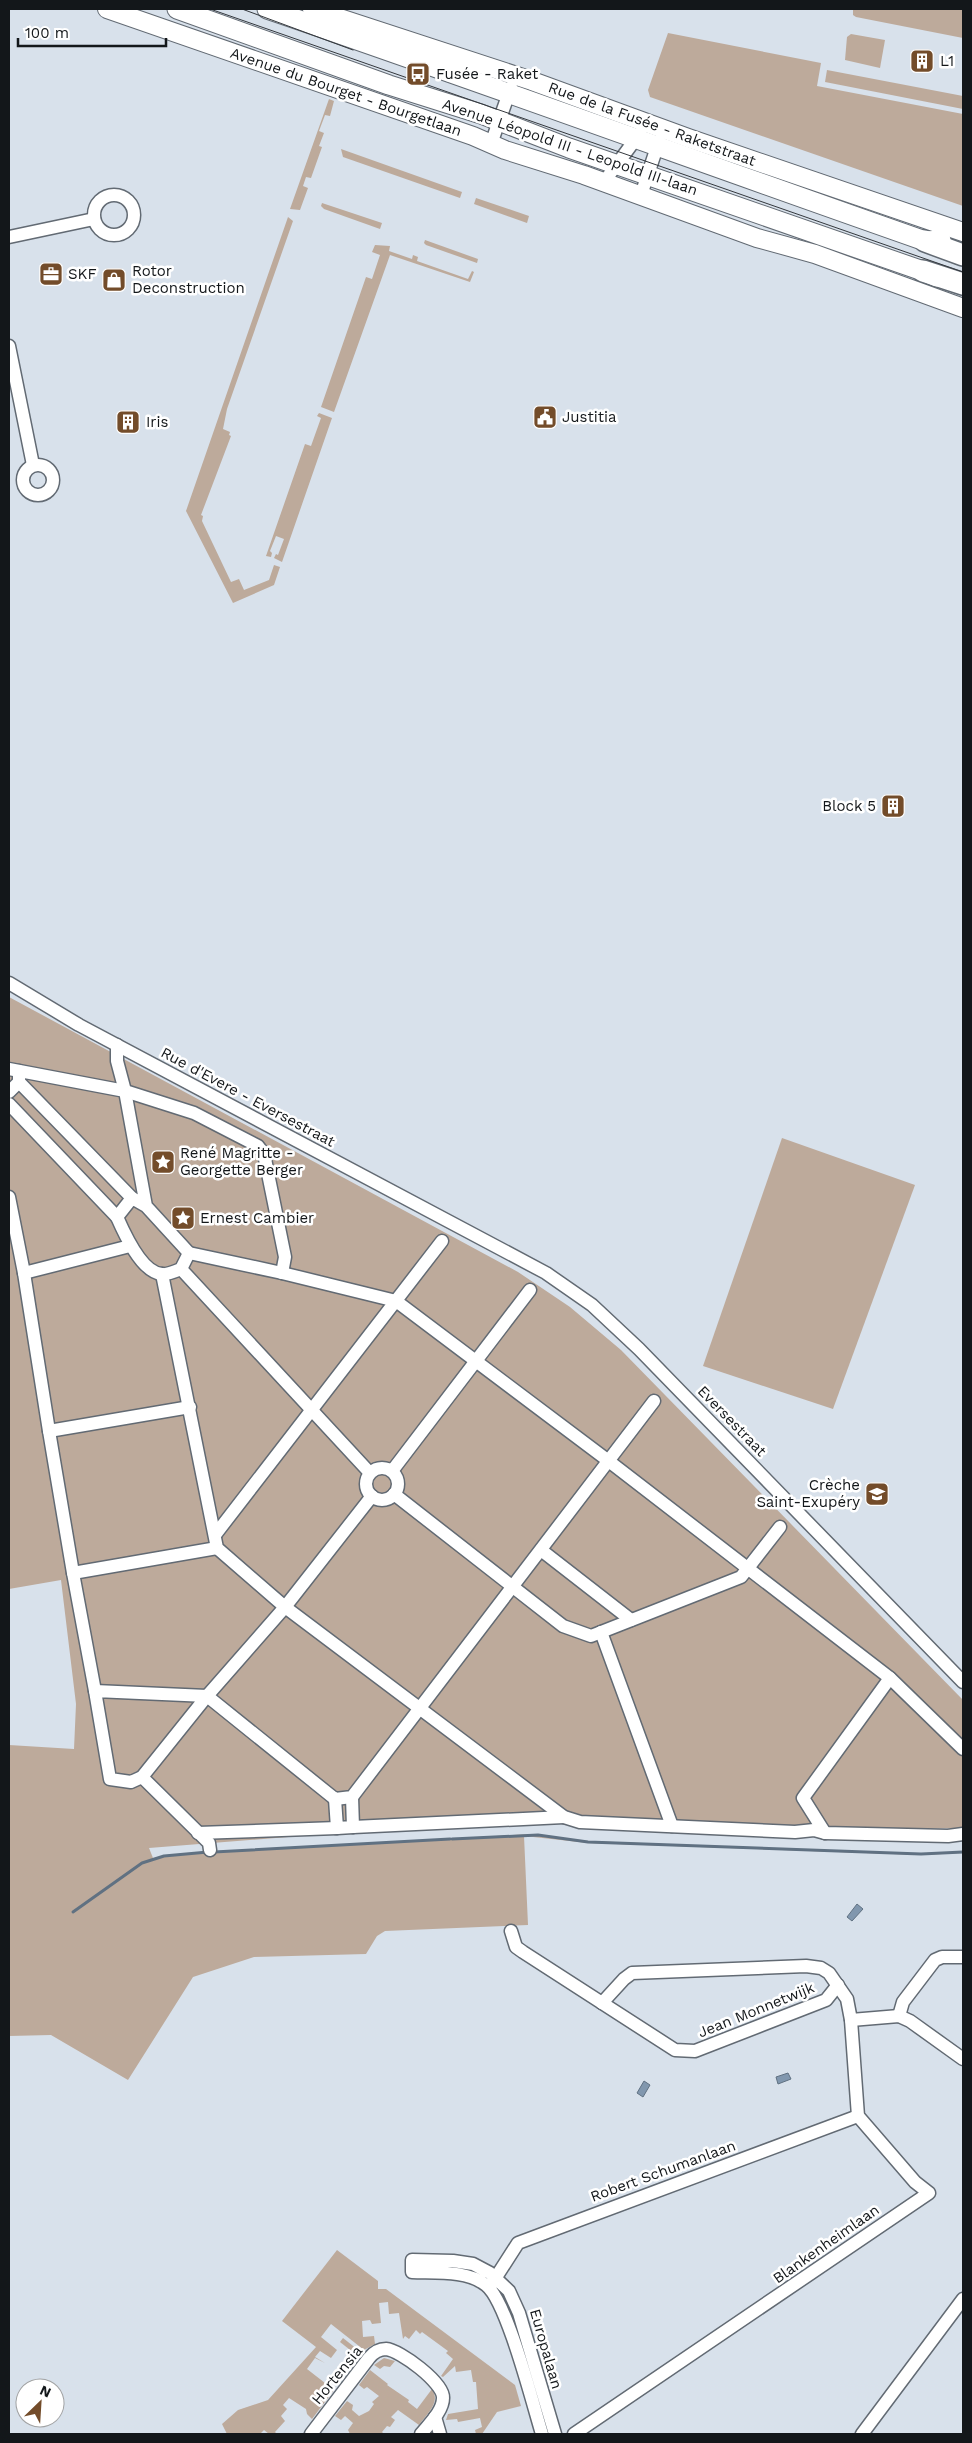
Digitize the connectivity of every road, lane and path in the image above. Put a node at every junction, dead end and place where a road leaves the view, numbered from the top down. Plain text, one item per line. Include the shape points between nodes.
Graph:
1 (108, 9) edge
2 (177, 9) edge
3 (267, 9) edge
4 (312, 9) edge
5 (512, 85) junction
6 (499, 122) junction
7 (654, 125) junction
8 (636, 138) junction
9 (491, 144) junction
10 (658, 147) junction
11 (569, 148) junction
12 (617, 164) junction
13 (584, 175) junction
14 (648, 175) junction
15 (604, 182) junction
16 (641, 195) junction
17 (751, 211) junction
18 (94, 219) dead end
19 (710, 221) junction
20 (963, 232) edge
21 (9, 237) edge
22 (925, 241) junction
23 (963, 246) edge
24 (963, 255) edge
25 (923, 271) junction
26 (963, 284) edge
27 (963, 290) edge
28 (963, 308) edge
29 (9, 346) edge
30 (33, 465) dead end
31 (9, 983) edge
32 (117, 1045) junction
33 (16, 1074) edge
34 (124, 1091) junction
35 (9, 1092) edge
36 (9, 1104) edge
37 (9, 1197) edge
38 (132, 1198) junction
39 (146, 1206) junction
40 (117, 1217) junction
41 (474, 1234) joint
42 (442, 1241) dead end
43 (130, 1246) junction
44 (189, 1253) junction
45 (181, 1269) junction
46 (24, 1273) junction
47 (282, 1273) junction
48 (162, 1274) junction
49 (530, 1290) dead end
50 (396, 1301) junction
51 (476, 1361) junction
52 (654, 1401) dead end
53 (190, 1406) junction
54 (312, 1410) junction
55 (49, 1431) junction
56 (608, 1461) junction
57 (392, 1471) junction
58 (370, 1473) junction
59 (394, 1494) junction
60 (372, 1496) junction
61 (780, 1527) dead end
62 (215, 1535) junction
63 (217, 1548) junction
64 (541, 1550) junction
65 (749, 1570) junction
66 (73, 1573) junction
67 (514, 1587) junction
68 (285, 1608) junction
69 (631, 1620) junction
70 (601, 1632) junction
71 (890, 1678) junction
72 (963, 1682) edge
73 (95, 1691) junction
74 (207, 1696) junction
75 (419, 1709) junction
76 (963, 1749) edge
77 (142, 1777) junction
78 (352, 1797) junction
79 (336, 1799) junction
80 (564, 1817) junction
81 (672, 1826) junction
82 (353, 1827) junction
83 (337, 1828) junction
84 (198, 1833) junction
85 (825, 1833) junction
86 (963, 1834) edge
87 (210, 1850) dead end
88 (511, 1931) dead end
89 (963, 1957) edge
90 (838, 1985) junction
91 (602, 2002) junction
92 (899, 2016) junction
93 (851, 2020) junction
94 (963, 2059) edge
95 (858, 2116) junction
96 (412, 2266) dead end
97 (492, 2283) junction
98 (963, 2299) edge
99 (435, 2417) junction
100 (311, 2434) edge
101 (421, 2434) edge
102 (440, 2434) edge
103 (542, 2434) edge
104 (555, 2434) edge
105 (574, 2434) edge
106 (862, 2434) edge

1 - 9 street, Avenue du Bourget - Bourgetlaan
2 - 6 main road, Avenue Léopold III - Leopold III-laan
3 - 5 main road, Avenue Léopold III - Leopold III-laan
4 - 5 street, Rue de la Fusée - Raketstraat
5 - 6 street
5 - 7 street, Rue de la Fusée - Raketstraat
5 - 8 main road, Avenue Léopold III - Leopold III-laan
6 - 9 street
6 - 11 main road, Avenue Léopold III - Leopold III-laan
7 - 8 street
7 - 10 street
7 - 20 street, Rue de la Fusée - Raketstraat
8 - 10 main road, Avenue Léopold III - Leopold III-laan
8 - 12 street
9 - 13 street, Avenue du Bourget - Bourgetlaan
10 - 14 street
10 - 22 main road, Avenue Léopold III - Leopold III-laan
11 - 12 main road, Avenue Léopold III - Leopold III-laan
11 - 13 street
12 - 14 main road, Avenue Léopold III - Leopold III-laan
12 - 15 street
13 - 15 street, Avenue du Bourget - Bourgetlaan
14 - 16 street
14 - 17 main road, Avenue Léopold III - Leopold III-laan
15 - 16 street, Avenue du Bourget - Bourgetlaan
16 - 19 street, Avenue du Bourget - Bourgetlaan
17 - 19 street
17 - 25 main road, Avenue Léopold III - Leopold III-laan
18 - 21 street
19 - 28 street, Avenue du Bourget - Bourgetlaan via 815,254
22 - 23 main road via 946,240
22 - 24 highway, Avenue Léopold III - Leopold III-laan
25 - 26 highway, Avenue Léopold III - Leopold III-laan
25 - 27 main road
29 - 30 street
31 - 32 street, Rue d'Evere - Eversestraat
32 - 34 street
32 - 41 street, Rue d'Evere - Eversestraat
33 - 34 street
33 - 35 street
33 - 38 street
34 - 39 street
34 - 47 street via 187,1110 258,1146 264,1154 285,1256
36 - 40 street
37 - 46 street
38 - 39 street
38 - 40 street
39 - 44 street
40 - 43 street
41 - 72 street, Eversestraat via 546,1273 610,1322 646,1355
42 - 50 street
43 - 46 street
43 - 48 street via 151,1270
44 - 45 street
44 - 47 street
45 - 48 street
45 - 54 street
46 - 55 street
47 - 50 street
48 - 53 street
49 - 51 street
50 - 51 street
50 - 54 street
51 - 56 street
51 - 57 street
52 - 56 street
53 - 55 street
53 - 62 street
54 - 58 street
54 - 62 street
55 - 66 street
56 - 64 street
56 - 65 street
57 - 58 street via 383,1468
57 - 59 street via 398,1480
58 - 60 street via 366,1482
59 - 60 street via 381,1499
59 - 67 street
60 - 68 street
61 - 65 street
62 - 63 street
63 - 66 street
63 - 68 street
64 - 67 street
64 - 69 street
65 - 69 street via 742,1577
65 - 71 street
66 - 73 street
67 - 70 street via 562,1626 591,1636
67 - 75 street
68 - 74 street
68 - 75 street
69 - 70 street
70 - 81 street
71 - 76 street
71 - 85 street via 803,1798
73 - 74 street
73 - 77 street via 110,1779 131,1782
74 - 77 street
74 - 79 street
75 - 78 street
75 - 80 street
77 - 84 street
78 - 79 street
78 - 82 street
79 - 83 street
80 - 81 street via 580,1822
80 - 82 street
81 - 85 street
82 - 83 street
83 - 84 street
84 - 87 street via 209,1843
85 - 86 street
88 - 91 street, Jean Monnetwijk via 516,1947 522,1952
89 - 92 street via 935,1960 903,2002
90 - 91 street, Jean Monnetwijk via 821,1968 806,1966 632,1973
90 - 91 street, Jean Monnetwijk via 826,2000 695,2051 674,2050
90 - 93 street, Jean Monnetwijk via 847,1999
92 - 93 street
92 - 94 street
93 - 95 street
95 - 97 street, Robert Schumanlaan via 523,2241 510,2253
95 - 105 street, Blankenheimlaan via 914,2182 929,2193
96 - 97 street, Europalaan
97 - 103 street, Europalaan via 503,2308
97 - 104 street, Europalaan via 509,2291 519,2313
98 - 106 street
99 - 100 street, Hortensia via 443,2400 438,2383 396,2352 382,2350 369,2358
99 - 101 street, Hortensia
99 - 102 street

